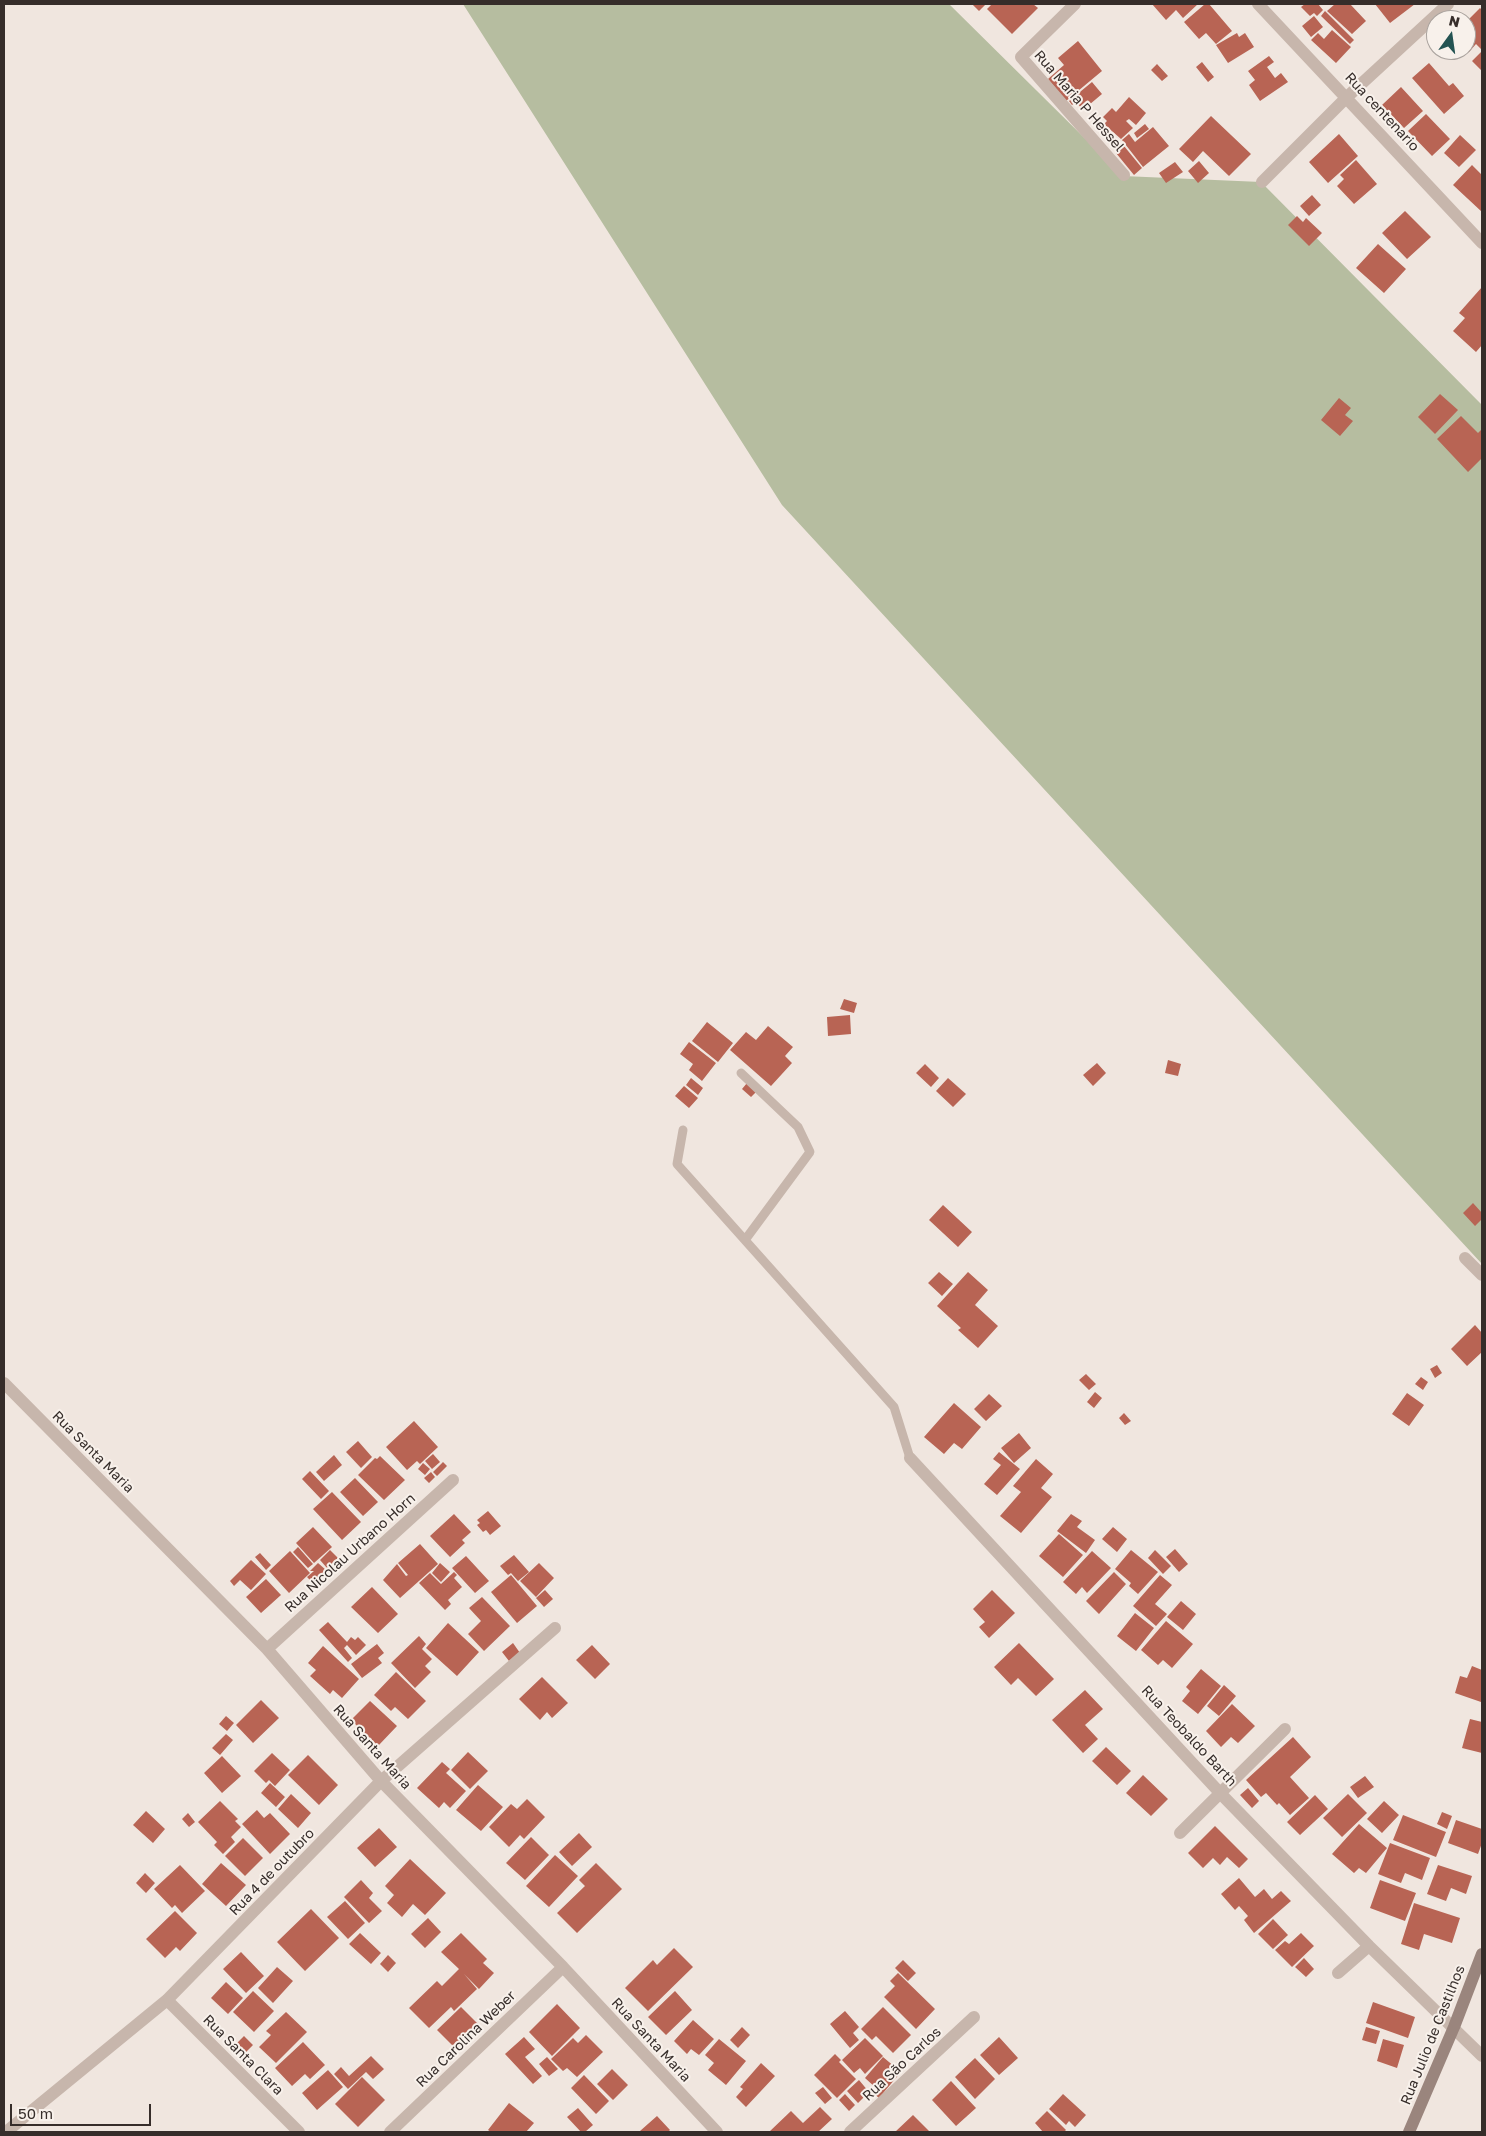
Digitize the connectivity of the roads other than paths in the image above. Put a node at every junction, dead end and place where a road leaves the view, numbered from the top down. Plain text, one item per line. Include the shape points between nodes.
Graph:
1 (1075, 4) edge
2 (1258, 4) edge
3 (1448, 4) edge
4 (1347, 97) junction
5 (1124, 176) dead end
6 (1262, 182) dead end
7 (1482, 242) edge
8 (741, 1072) dead end
9 (683, 1130) dead end
10 (745, 1240) junction
11 (1465, 1258) dead end
12 (1482, 1275) edge
13 (4, 1383) edge
14 (910, 1458) joint
15 (453, 1480) dead end
16 (555, 1628) dead end
17 (267, 1649) junction
18 (1285, 1730) dead end
19 (381, 1781) junction
20 (1221, 1794) junction
21 (1180, 1832) dead end
22 (1369, 1946) junction
23 (1482, 1954) edge
24 (563, 1967) junction
25 (1338, 1973) dead end
26 (166, 2000) junction
27 (974, 2017) dead end
28 (1454, 2027) junction
29 (1482, 2056) edge
30 (1410, 2131) edge
31 (6, 2132) edge
32 (299, 2132) edge
33 (390, 2132) edge
34 (717, 2132) edge
35 (850, 2132) edge

1 - 5 street, Rua Maria P Hessel via 1021,57
2 - 4 street, Rua centenario
3 - 4 street
4 - 6 street
4 - 7 street, Rua centenario
8 - 10 lane via 798,1127 810,1152
9 - 10 lane via 677,1164
10 - 14 lane via 894,1407
11 - 12 street
13 - 17 street, Rua Santa Maria
14 - 20 street, Rua Teobaldo Barth
15 - 17 street, Rua Nicolau Urbano Horn
16 - 19 street, Rua 4 de outubro
17 - 19 street, Rua Santa Maria
18 - 20 street
19 - 24 street, Rua Santa Maria
19 - 26 street, Rua 4 de outubro
20 - 21 street
20 - 22 street, Rua Teobaldo Barth
22 - 25 street
22 - 28 street, Rua Teobaldo Barth
23 - 28 main road, Rua Julio de Castilhos
24 - 33 street, Rua Carolina Weber
24 - 34 street, Rua Santa Maria
26 - 31 street, Rua 4 de outubro
26 - 32 street, Rua Santa Clara
27 - 35 street, Rua São Carlos
28 - 29 street, Rua Teobaldo Barth
28 - 30 main road, Rua Julio de Castilhos

